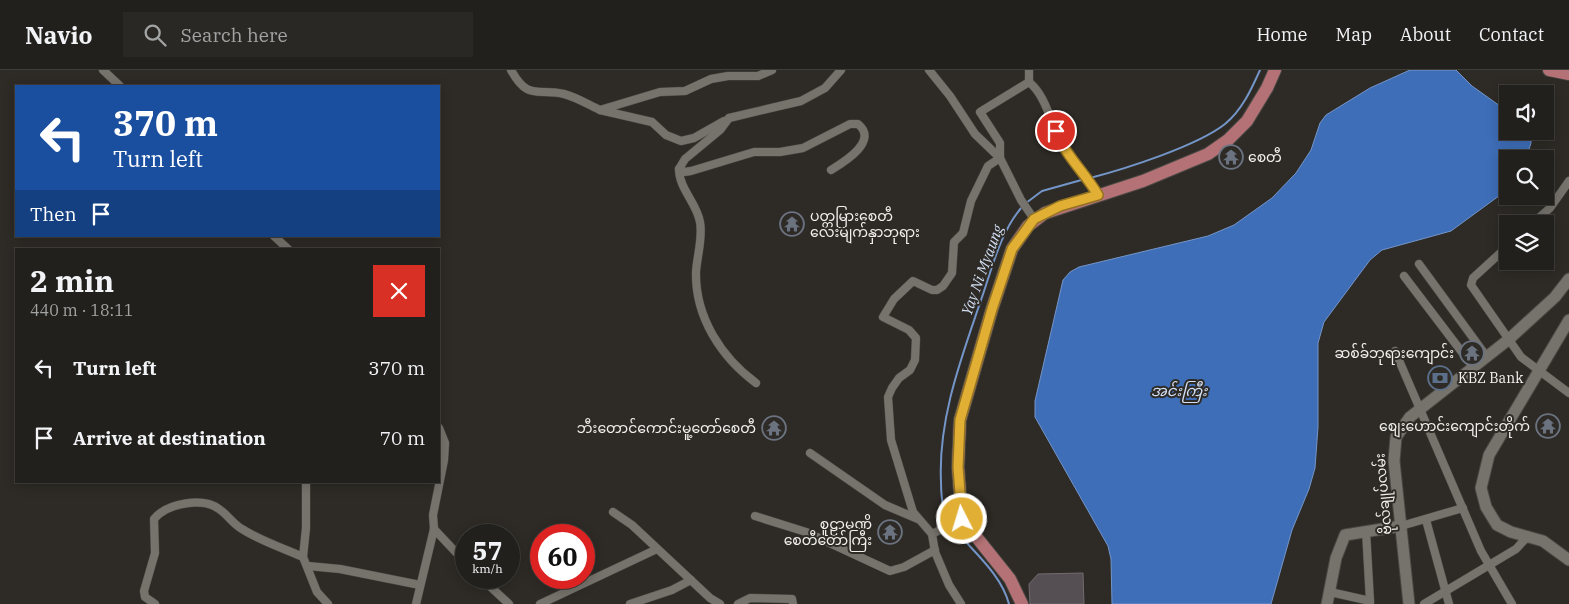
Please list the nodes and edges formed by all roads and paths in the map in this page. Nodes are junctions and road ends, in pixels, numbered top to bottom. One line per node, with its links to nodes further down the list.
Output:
1 (103, 70): 11 (street)
2 (511, 70): 12 (street)
3 (770, 70): 12 (street)
4 (842, 70): 13 (street)
5 (929, 70): 14 (street)
6 (1029, 70): 10 (street)
7 (1275, 70): 18 (main road)
8 (1549, 70): 9 (main road)
9 (1569, 74)
10 (1029, 82): 14 (street); 18 (street)
11 (119, 85)
12 (600, 110): 13 (street)
13 (730, 118): 15 (street)
14 (1000, 158): 20 (street); 44 (street)
15 (679, 169): 16 (street); 33 (street)
16 (831, 170)
17 (1569, 181): 19 (street)
18 (1098, 195): 20 (main road)
19 (1542, 215)
20 (1034, 219): 46 (main road)
21 (275, 237): 22 (street)
22 (287, 248)
23 (1499, 255): 28 (street)
24 (1419, 264): 30 (street)
25 (1404, 276): 31 (street)
26 (1569, 279): 28 (street, ဗိုလ်‌ချုပ်‌လမ်း)
27 (1569, 320): 32 (street)
28 (1508, 340): 30 (street, ဗိုလ်‌ချုပ်‌လမ်း); 32 (street)
29 (1396, 351): 35 (street)
30 (1488, 356): 31 (street, ဗိုလ်‌ချုပ်‌လမ်း)
31 (1474, 368): 35 (street, ဗိုလ်‌ချုပ်‌လမ်း)
32 (1540, 372): 34 (street); 51 (street)
33 (756, 383)
34 (1569, 393)
35 (1419, 408): 41 (street); 47 (street, ဗိုလ်‌ချုပ်‌လမ်း)
36 (440, 430): 38 (street)
37 (810, 453): 44 (street)
38 (440, 473)
39 (306, 483): 55 (street)
40 (438, 483): 48 (street)
41 (1463, 508): 45 (street); 58 (street)
42 (613, 512): 52 (street)
43 (755, 516): 53 (street)
44 (918, 519): 50 (street)
45 (1426, 520): 47 (street); 63 (street)
46 (958, 522): 50 (street); 75 (main road)
47 (1401, 526): 49 (street); 77 (street, ဗိုလ်‌ချုပ်‌လမ်း)
48 (434, 530): 54 (street); 60 (street)
49 (1366, 531): 62 (street); 64 (street)
50 (932, 534): 53 (street)
51 (1528, 536): 56 (street); 58 (street)
52 (657, 549): 59 (street); 69 (street)
53 (935, 550): 74 (street)
54 (455, 552)
55 (303, 557): 57 (street); 65 (street)
56 (1569, 560)
57 (308, 566): 60 (street); 66 (street)
58 (1490, 566): 63 (street); 80 (street)
59 (691, 580): 70 (street); 71 (street)
60 (420, 585): 67 (street)
61 (493, 589): 68 (street)
62 (1330, 592): 64 (street); 76 (street)
63 (1445, 593): 78 (street); 79 (street)
64 (1370, 603)
65 (155, 604)
66 (328, 604)
67 (416, 604)
68 (509, 604)
69 (540, 604)
70 (630, 604)
71 (720, 604)
72 (738, 604): 73 (street)
73 (792, 604)
74 (961, 604)
75 (1022, 604)
76 (1327, 604)
77 (1409, 604)
78 (1424, 604)
79 (1449, 604)
80 (1512, 604)

